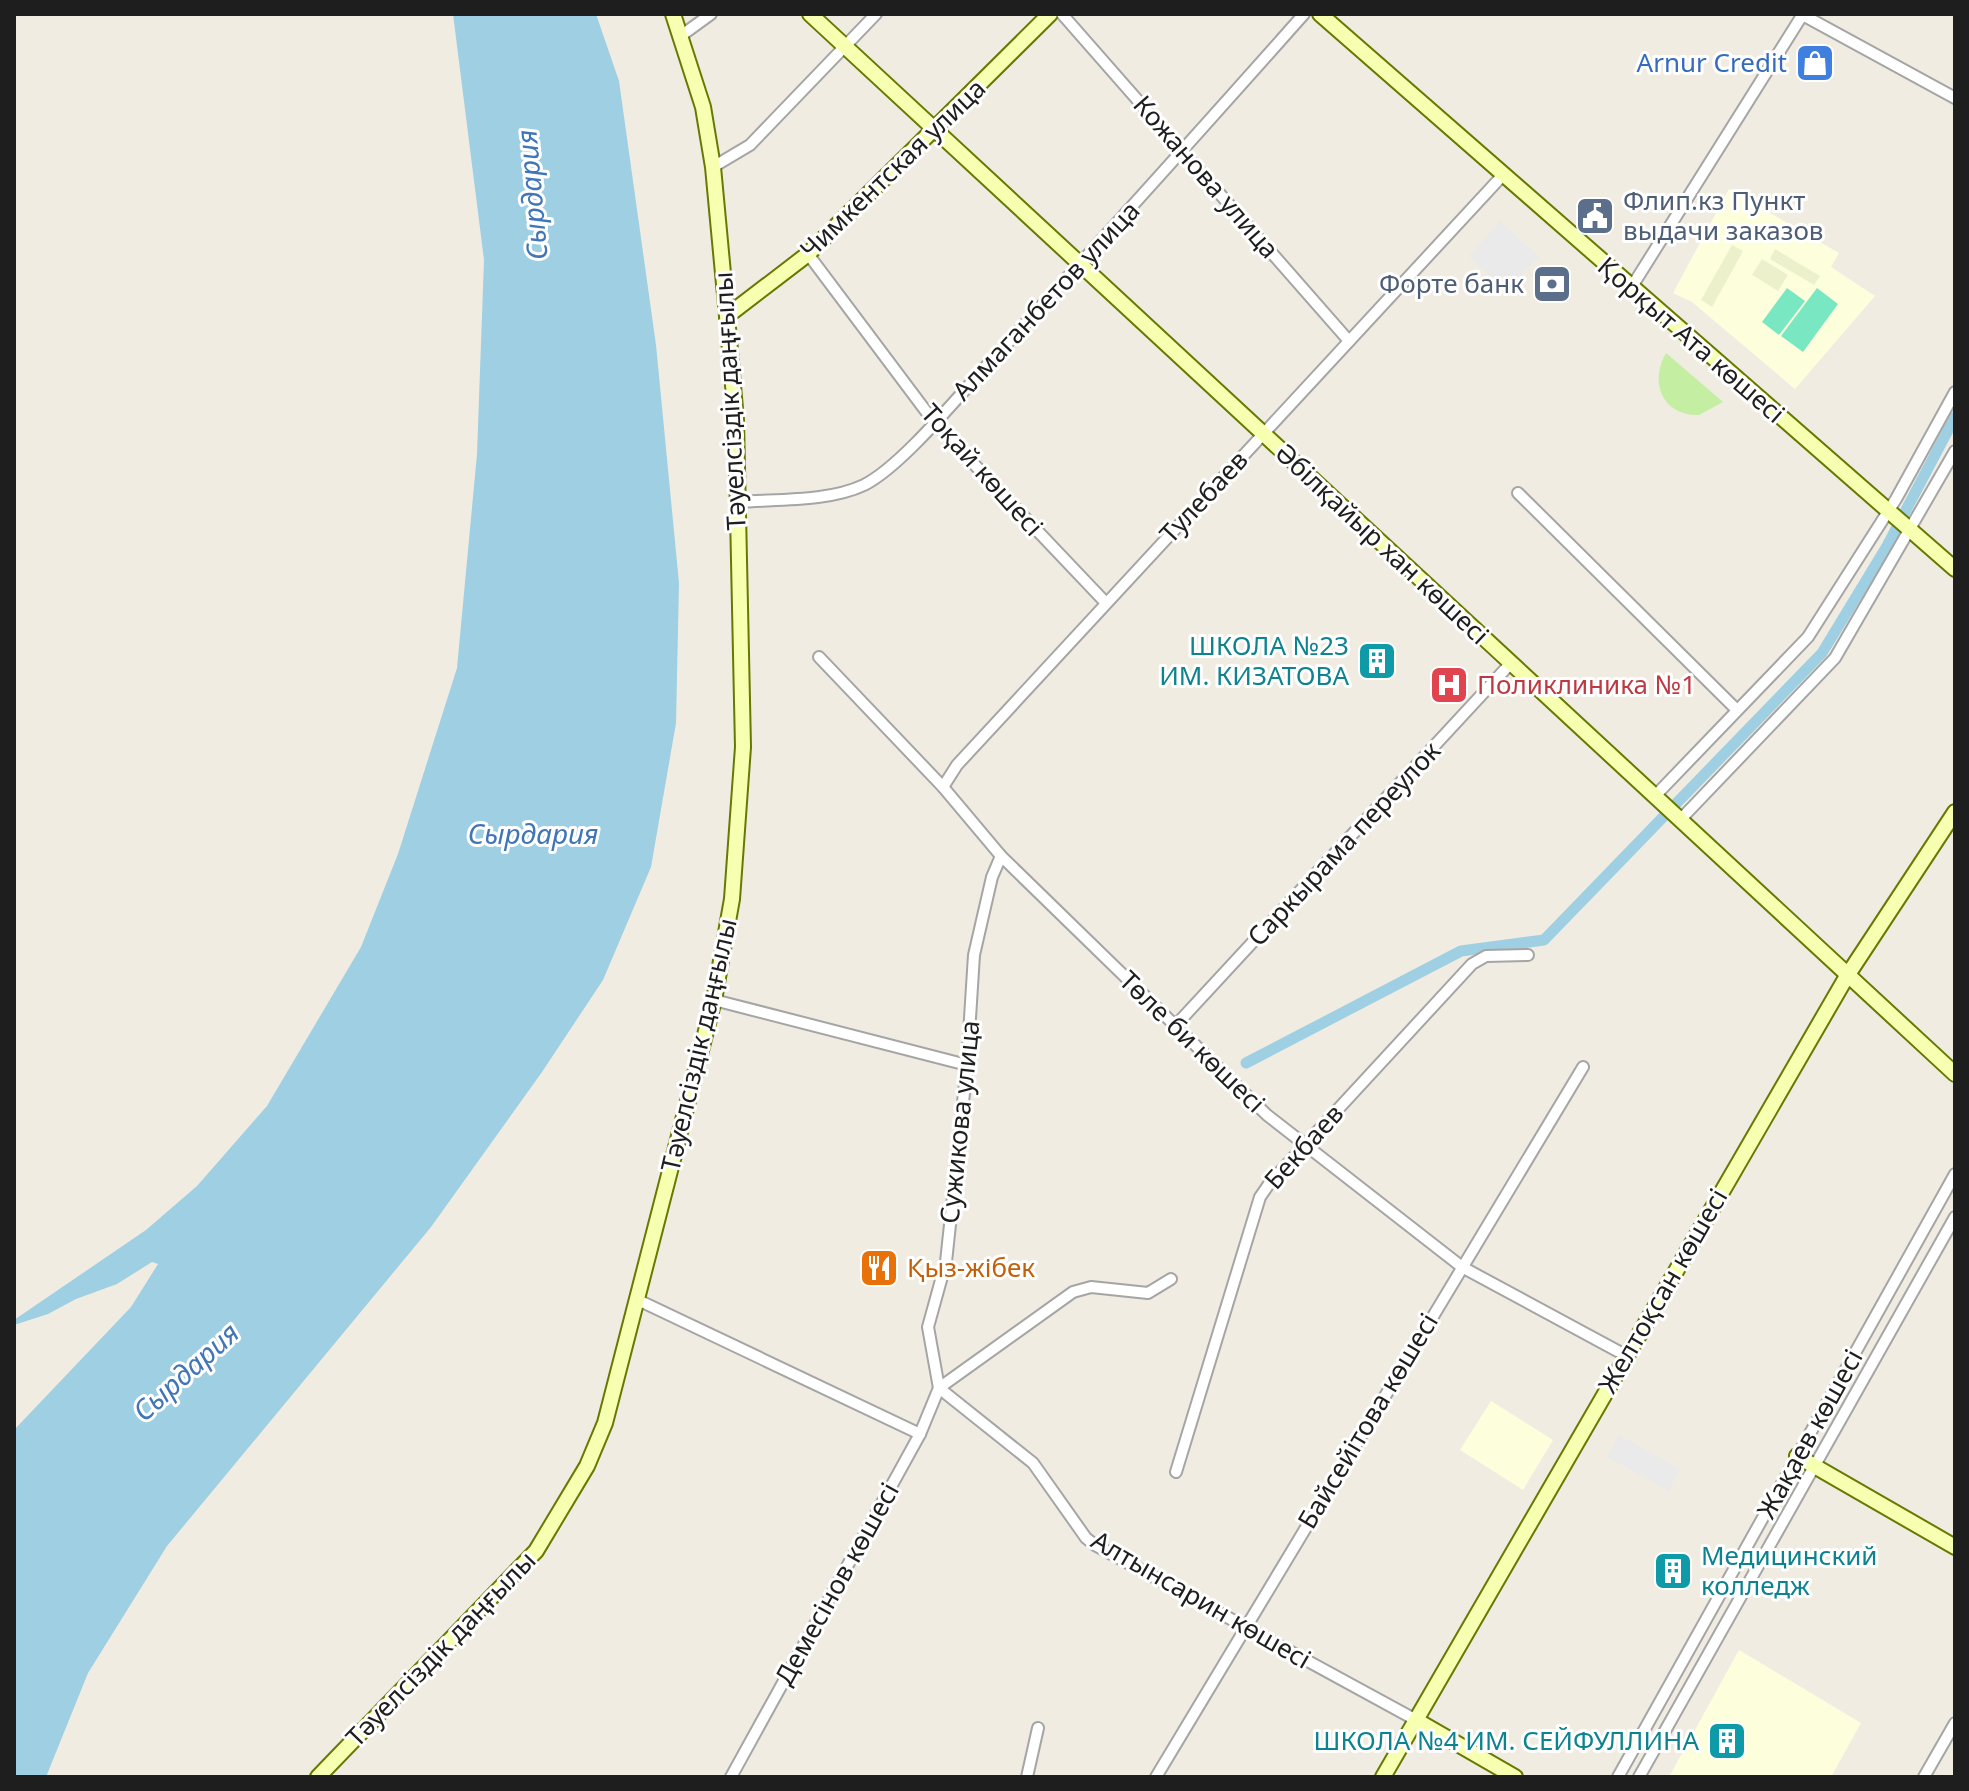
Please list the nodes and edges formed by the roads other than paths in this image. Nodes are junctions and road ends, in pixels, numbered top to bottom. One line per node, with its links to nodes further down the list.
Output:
1 (673, 14): 10 (street, Тәуелсіздік даңғылы)
2 (711, 14): 10 (street)
3 (810, 14): 11 (street, Әбілқайыр хан көшесі)
4 (876, 14): 11 (street)
5 (1050, 14): 13 (street, Чимкентская улица)
6 (1062, 14): 14 (street, Кожанова улица)
7 (1304, 14): 14 (street, Алмаганбетов улица)
8 (1320, 14): 16 (street, Қорқыт Ата көшесі)
9 (1802, 14): 12 (street); 19 (street)
10 (682, 35): 15 (street, Тәуелсіздік даңғылы)
11 (843, 45): 13 (street, Әбілқайыр хан көшесі); 15 (street)
12 (1955, 98)
13 (936, 130): 17 (street, Чимкентская улица); 18 (street, Әбілқайыр хан көшесі)
14 (1184, 150): 18 (street, Алмаганбетов улица); 21 (street, Кожанова улица)
15 (713, 167): 20 (street, Тәуелсіздік даңғылы)
16 (1502, 176): 19 (street, Қорқыт Ата көшесі); 21 (street, Тулебаев)
17 (808, 254): 20 (street, Чимкентская улица); 23 (street, Тоқай көшесі)
18 (1080, 264): 23 (street, Алмаганбетов улица); 24 (street, Әбілқайыр хан көшесі)
19 (1631, 288): 28 (street, Қорқыт Ата көшесі)
20 (727, 316): 27 (street, Тәуелсіздік даңғылы)
21 (1349, 341): 24 (street, Тулебаев)
22 (1955, 392): 28 (street)
23 (934, 422): 27 (street, Алмаганбетов улица); 31 (street, Тоқай көшесі)
24 (1263, 434): 31 (street, Тулебаев); 33 (street, Әбілқайыр хан көшесі)
25 (1955, 451): 29 (street)
26 (1518, 493): 34 (street)
27 (738, 502): 42 (street, Тәуелсіздік даңғылы)
28 (1888, 511): 29 (street, Қорқыт Ата көшесі); 34 (street)
29 (1911, 532): 30 (street, Қорқыт Ата көшесі); 38 (street)
30 (1955, 569)
31 (1106, 603): 35 (street, Тулебаев)
32 (819, 657): 35 (street, Төле би көшесі)
33 (1511, 663): 36 (street, Әбілқайыр хан көшесі); 43 (street, Саркырама переулок)
34 (1737, 710): 36 (street)
35 (943, 787): 39 (street, Төле би көшесі)
36 (1655, 796): 38 (street, Әбілқайыр хан көшесі)
37 (1955, 812): 41 (street, Желтоқсан көшесі)
38 (1680, 820): 41 (street, Әбілқайыр хан көшесі)
39 (1001, 856): 43 (street, Төле би көшесі); 44 (street, Сужикова улица)
40 (1528, 955): 47 (street, Бекбаев)
41 (1847, 976): 46 (street, Әбілқайыр хан көшесі); 53 (street, Желтоқсан көшесі)
42 (714, 1000): 44 (street); 52 (street, Тәуелсіздік даңғылы)
43 (1176, 1025): 47 (street, Төле би көшесі)
44 (967, 1065): 54 (street, Сужикова улица)
45 (1583, 1067): 50 (street, Байсейітова көшесі)
46 (1955, 1074)
47 (1306, 1144): 50 (street, Төле би көшесі); 58 (street, Бекбаев)
48 (1955, 1174): 56 (street, Жақаев көшесі)
49 (1955, 1217): 57 (street, Жақаев көшесі)
50 (1462, 1267): 53 (street, Төле би көшесі); 60 (street, Байсейітова көшесі)
51 (1171, 1279): 54 (street)
52 (638, 1300): 55 (street); 64 (street, Тәуелсіздік даңғылы)
53 (1625, 1355): 61 (street, Желтоқсан көшесі)
54 (939, 1388): 55 (street, Демесінов көшесі); 60 (street, Алтынсарин көшесі)
55 (920, 1434): 65 (street, Демесінов көшесі)
56 (1797, 1456): 57 (street); 70 (street, Жақаев көшесі)
57 (1814, 1466): 59 (street); 71 (street, Жақаев көшесі)
58 (1176, 1472)
59 (1955, 1547)
60 (1245, 1627): 61 (street, Алтынсарин көшесі); 67 (street, Байсейітова көшесі)
61 (1416, 1720): 68 (street, Желтоқсан көшесі); 69 (street)
62 (1955, 1723): 72 (street)
63 (1038, 1728): 66 (street)
64 (318, 1777)
65 (731, 1777)
66 (1027, 1777)
67 (1156, 1777)
68 (1383, 1777)
69 (1515, 1777)
70 (1618, 1777)
71 (1639, 1777)
72 (1924, 1777)

